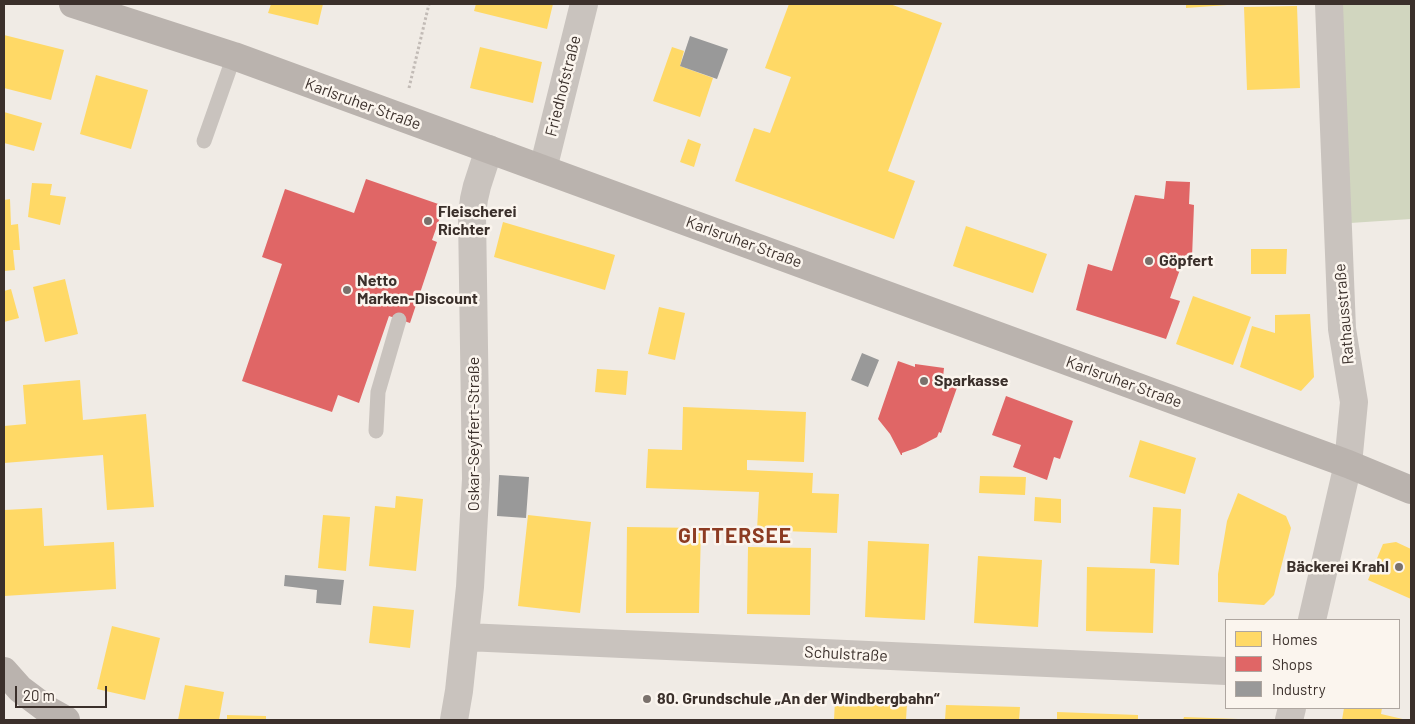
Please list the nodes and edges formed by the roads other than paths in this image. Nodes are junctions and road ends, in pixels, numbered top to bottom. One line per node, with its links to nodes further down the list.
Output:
1 (73, 4): 4 (street, Karlsruher Straße)
2 (584, 4): 7 (street, Friedhofstraße)
3 (1328, 4): 10 (street, Rathausstraße)
4 (234, 56): 5 (lane); 6 (street, Karlsruher Straße)
5 (204, 141)
6 (489, 150): 7 (street, Karlsruher Straße); 13 (street, Oskar-Seyffert-Straße)
7 (542, 169): 10 (street, Karlsruher Straße)
8 (399, 320): 9 (lane)
9 (376, 431)
10 (1348, 464): 11 (street, Karlsruher Straße); 12 (street, Rathausstraße)
11 (1411, 490)
12 (1312, 619)
13 (466, 637): 15 (street, Schulstraße); 17 (street, Oskar-Seyffert-Straße)
14 (4, 671): 16 (street)
15 (1225, 671)
16 (66, 720)
17 (454, 720)

